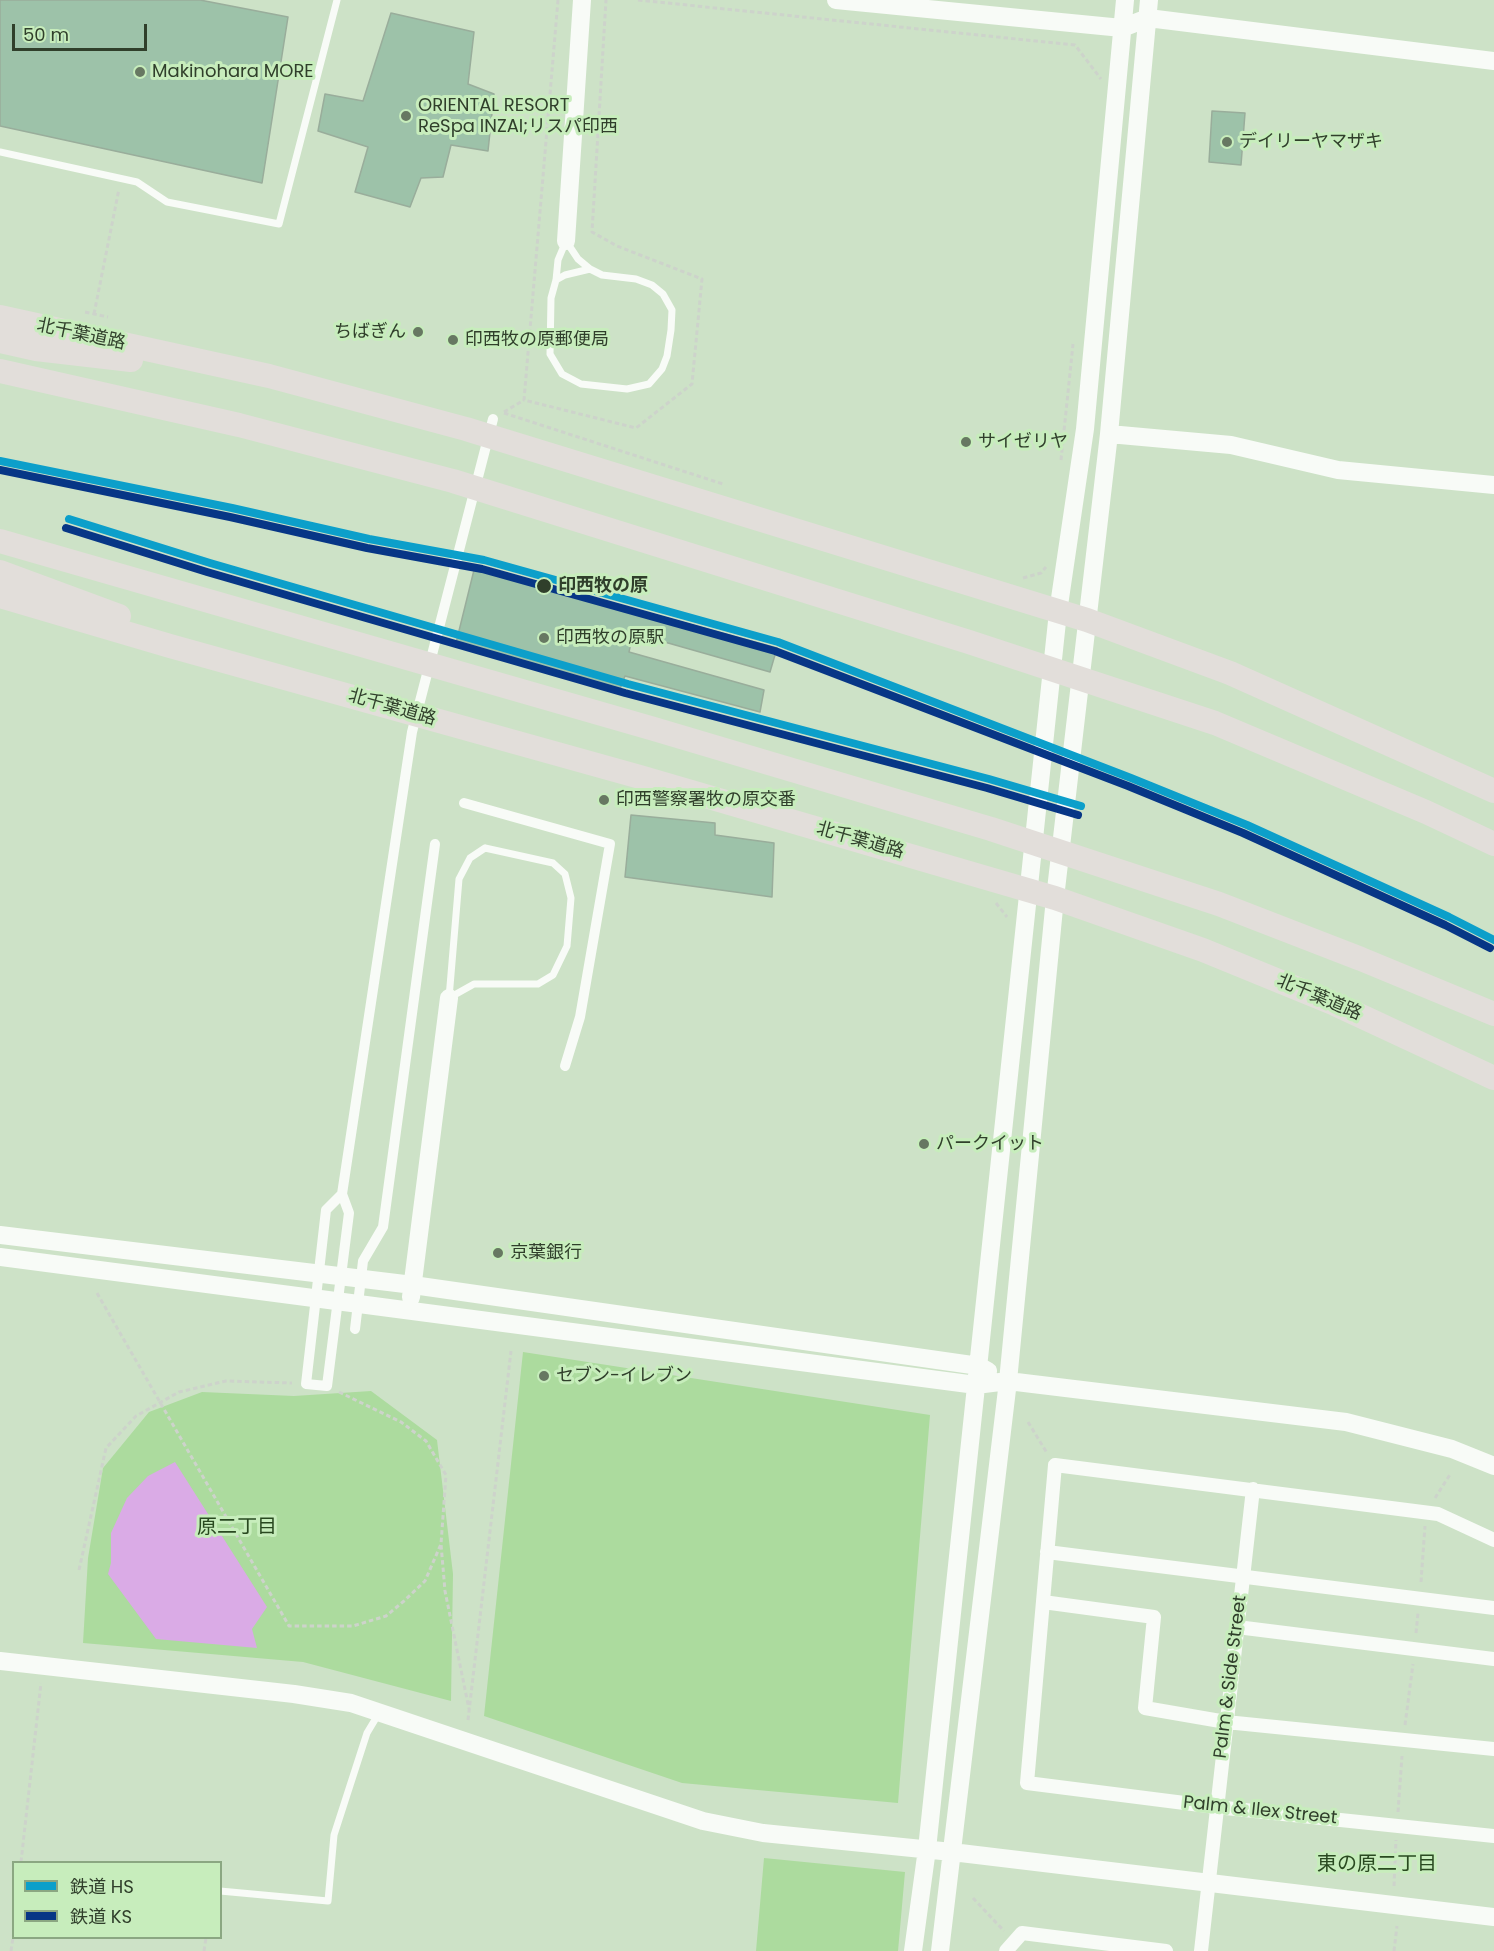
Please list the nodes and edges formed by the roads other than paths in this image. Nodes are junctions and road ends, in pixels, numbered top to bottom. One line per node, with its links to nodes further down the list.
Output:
1 (336, 0): 9 (lane)
2 (582, 0): 10 (street)
3 (836, 0): 7 (street)
4 (1107, 0): 5 (street)
5 (1125, 1): 6 (street); 7 (street)
6 (1148, 9): 7 (street); 8 (street); 18 (street)
7 (1122, 28): 23 (street)
8 (1494, 62)
9 (0, 152)
10 (566, 241): 11 (lane); 12 (lane)
11 (590, 269): 12 (lane); 12 (lane)
12 (556, 280)
13 (0, 317): 16 (highway, 北千葉道路)
14 (0, 341): 16 (highway)
15 (0, 371): 29 (highway)
16 (269, 376): 23 (highway, 北千葉道路)
17 (493, 419): 36 (street)
18 (1109, 434): 19 (street); 24 (street)
19 (1494, 485)
20 (0, 541): 33 (highway)
21 (0, 572): 25 (highway)
22 (0, 596): 25 (highway, 北千葉道路)
23 (1058, 618): 24 (highway, 北千葉道路); 30 (street)
24 (1086, 626): 26 (highway, 北千葉道路); 31 (street)
25 (170, 646): 30 (highway, 北千葉道路)
26 (1494, 791)
27 (464, 804): 34 (street)
28 (435, 843): 39 (street)
29 (1494, 844)
30 (1030, 886): 31 (highway, 北千葉道路); 44 (street)
31 (1056, 894): 35 (highway, 北千葉道路); 45 (street)
32 (449, 998): 32 (lane); 40 (street)
33 (1494, 1014)
34 (565, 1066)
35 (1494, 1078)
36 (342, 1194): 36 (street)
37 (0, 1234): 39 (street)
38 (0, 1257): 41 (street)
39 (361, 1279): 40 (street); 41 (street)
40 (413, 1285): 42 (street); 44 (street)
41 (359, 1304): 42 (street); 43 (street)
42 (409, 1311): 46 (street)
43 (355, 1329)
44 (979, 1366): 45 (street); 46 (street)
45 (1008, 1381): 46 (street); 47 (street); 63 (street)
46 (976, 1385): 62 (street)
47 (1494, 1466)
48 (1253, 1489): 49 (street); 50 (street); 51 (street, Palm & Side Street)
49 (1494, 1540)
50 (1047, 1552): 51 (street); 52 (street)
51 (1243, 1577): 53 (street); 54 (street, Palm & Side Street)
52 (1043, 1602): 58 (street); 60 (street, Palm & Ilex Street)
53 (1494, 1608)
54 (1237, 1627): 55 (street); 58 (street, Palm & Side Street)
55 (1494, 1659)
56 (0, 1660): 57 (street)
57 (379, 1713): 62 (street); 65 (lane)
58 (1226, 1722): 59 (street); 60 (street, Palm & Side Street)
59 (1494, 1749)
60 (1216, 1807): 61 (street, Palm & Ilex Street); 64 (street, Palm & Side Street)
61 (1494, 1836)
62 (927, 1849): 63 (street); 68 (street)
63 (952, 1852): 64 (street); 69 (street)
64 (1208, 1883): 66 (street); 71 (street, Palm & Side Street)
65 (222, 1891)
66 (1494, 1917)
67 (1010, 1946): 70 (street)
68 (913, 1951)
69 (940, 1951)
70 (1166, 1951)
71 (1201, 1951)

